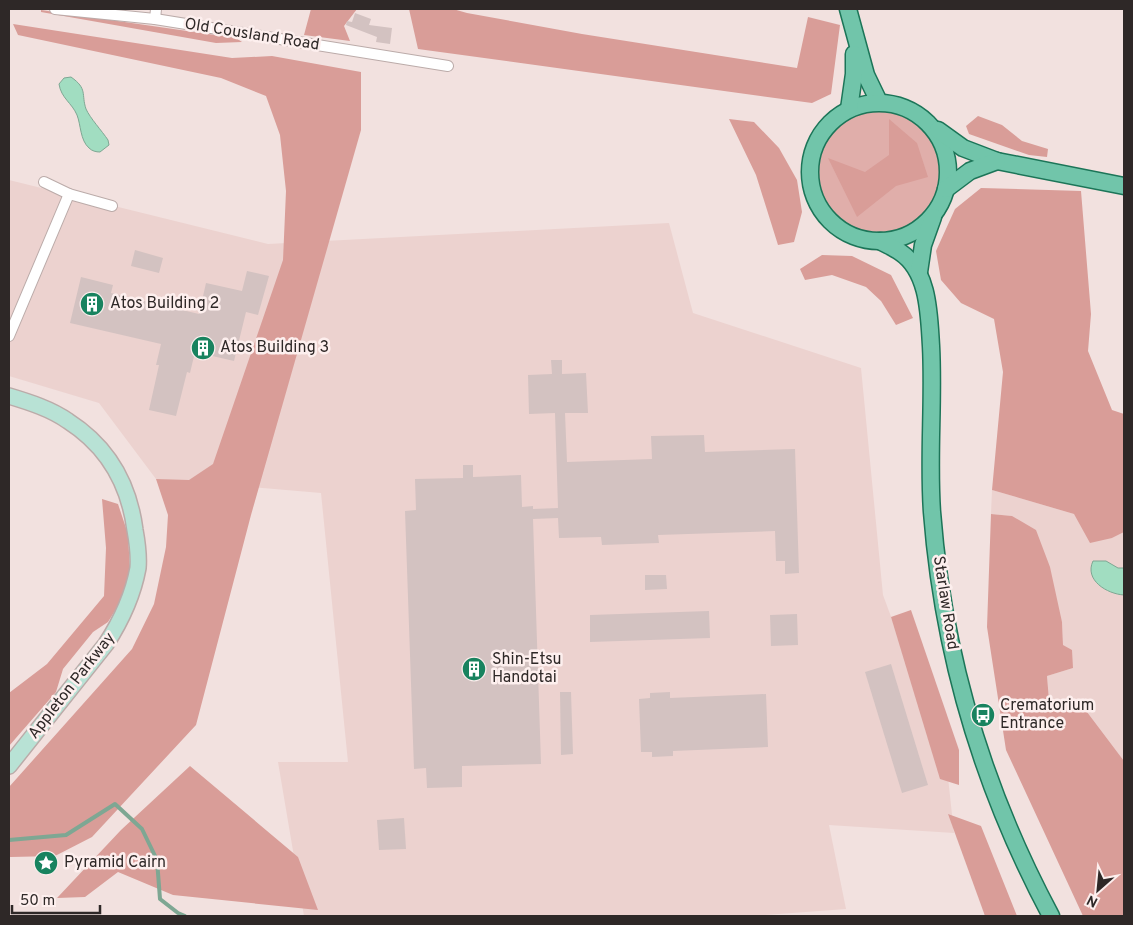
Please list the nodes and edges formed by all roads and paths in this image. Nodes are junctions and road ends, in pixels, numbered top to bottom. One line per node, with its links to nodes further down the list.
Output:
1 (56, 9): 3 (street, Old Cousland Road)
2 (848, 9): 4 (main road)
3 (156, 14): 5 (street, Old Cousland Road)
4 (854, 36): 6 (main road); 7 (main road)
5 (448, 66)
6 (879, 102): 7 (main road); 8 (main road)
7 (849, 109): 16 (main road)
8 (936, 129): 9 (main road); 12 (main road)
9 (998, 161): 11 (main road); 12 (main road)
10 (44, 182): 13 (street)
11 (1124, 186)
12 (946, 188): 15 (main road)
13 (69, 194): 14 (street); 18 (street)
14 (112, 206)
15 (934, 214): 16 (main road); 17 (main road)
16 (880, 242): 17 (main road)
17 (918, 272): 21 (main road, Starlaw Road)
18 (9, 336)
19 (9, 396): 20 (street, Appleton Parkway)
20 (9, 766)
21 (1051, 916)

